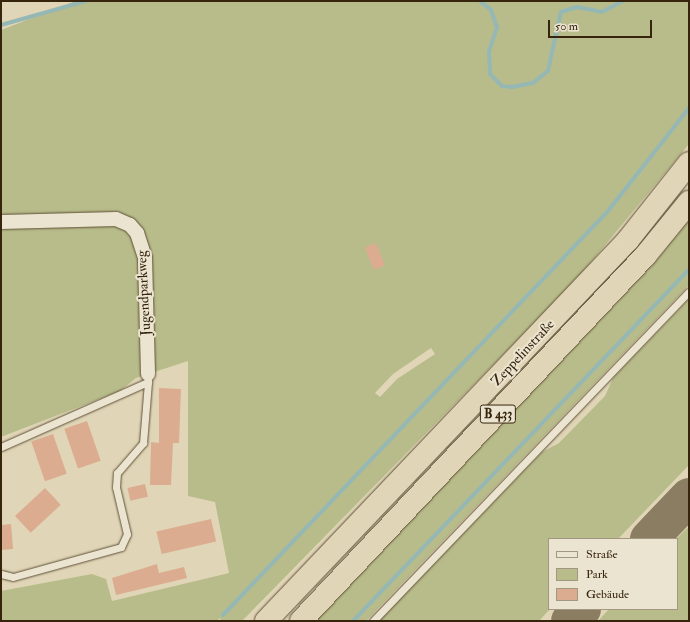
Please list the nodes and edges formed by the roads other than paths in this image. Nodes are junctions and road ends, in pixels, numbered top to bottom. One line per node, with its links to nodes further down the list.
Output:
1 (689, 163): 8 (highway, Zeppelinstraße / B 433)
2 (689, 202): 9 (highway, Zeppelinstraße / B 433)
3 (1, 222): 5 (street, Jugendparkweg)
4 (689, 292): 10 (lane)
5 (148, 378): 6 (lane); 7 (lane)
6 (1, 446)
7 (1, 574)
8 (266, 621)
9 (301, 621)
10 (373, 621)

